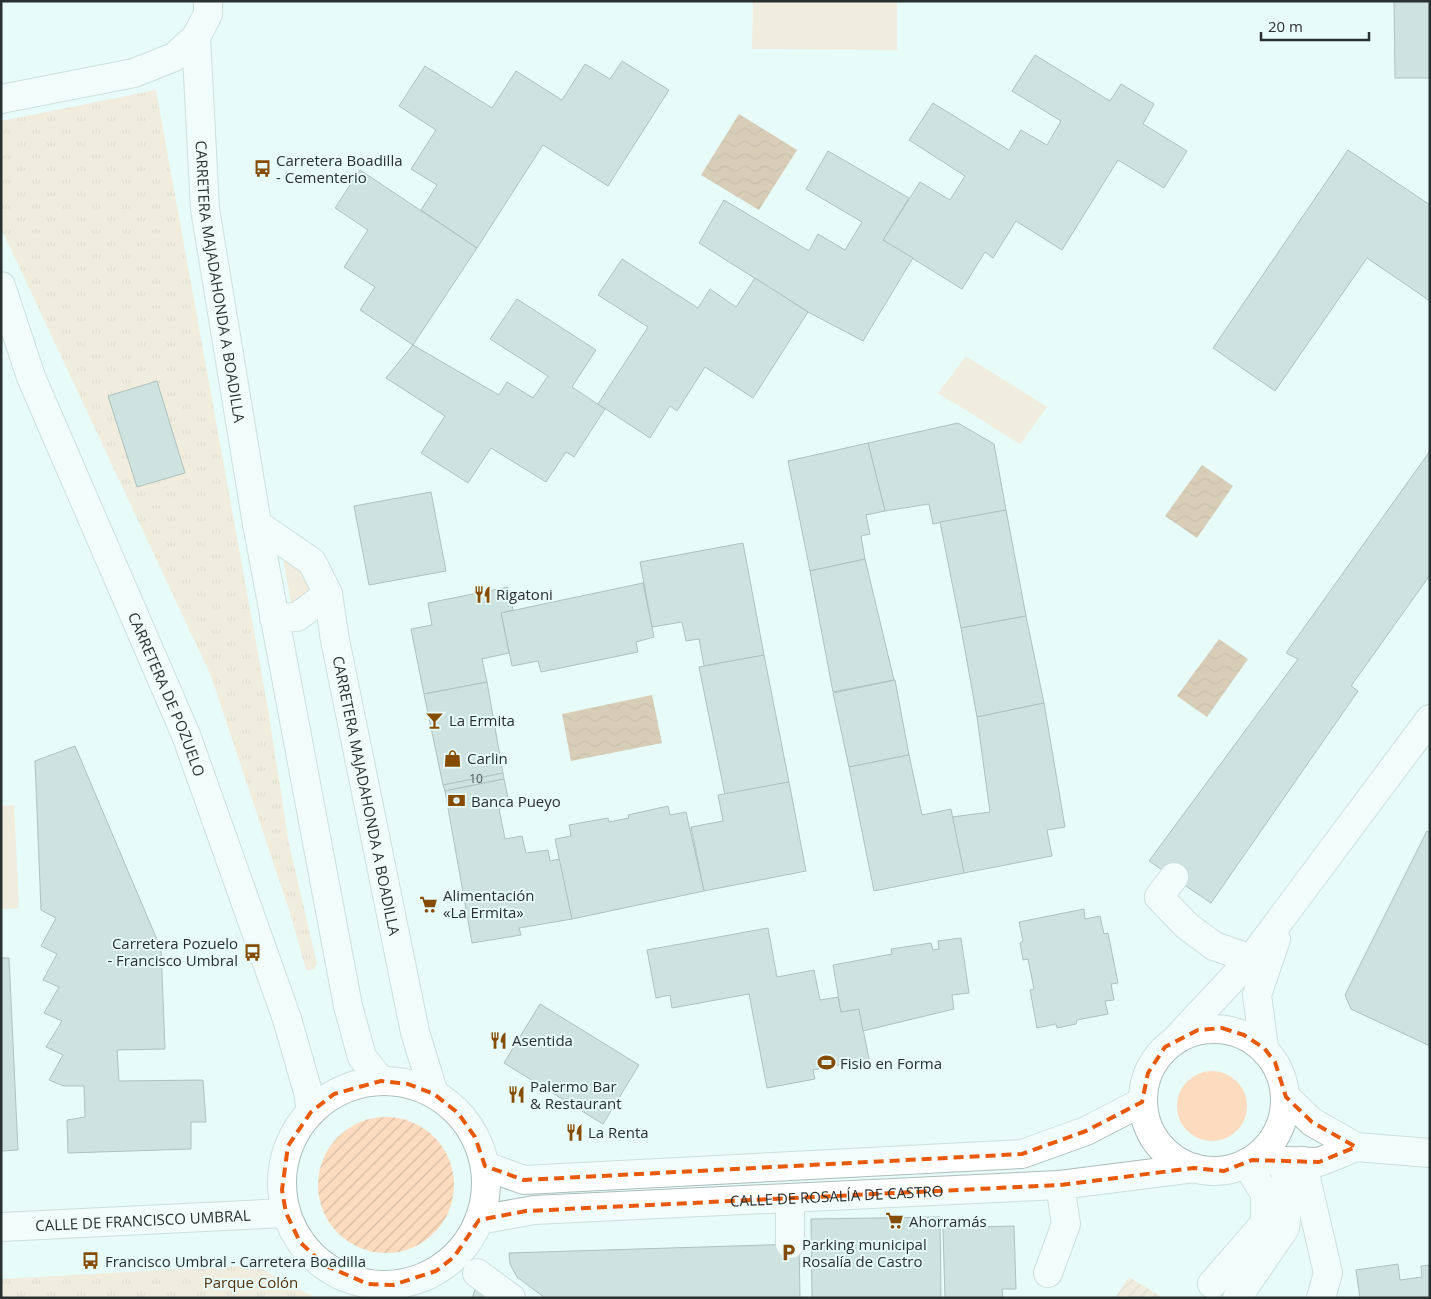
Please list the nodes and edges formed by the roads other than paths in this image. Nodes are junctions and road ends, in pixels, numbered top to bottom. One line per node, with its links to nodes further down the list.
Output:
1 (210, 13): 2 (street); 4 (street, CARRETERA MAJADAHONDA A BOADILLA)
2 (1, 99)
3 (1, 286): 17 (street, CARRETERA DE POZUELO)
4 (257, 524): 5 (street, CARRETERA MAJADAHONDA A BOADILLA); 6 (street, CARRETERA MAJADAHONDA A BOADILLA)
5 (328, 594): 6 (street); 14 (street, CARRETERA MAJADAHONDA A BOADILLA)
6 (274, 618): 13 (street, CARRETERA MAJADAHONDA A BOADILLA)
7 (1430, 719): 9 (street)
8 (1174, 877): 10 (street)
9 (1282, 919): 10 (street); 12 (street)
10 (1251, 960): 11 (street)
11 (1176, 1038): 12 (street); 16 (street)
12 (1264, 1048): 15 (street)
13 (381, 1081): 14 (street); 17 (street)
14 (434, 1094): 22 (street)
15 (1286, 1097): 18 (street); 21 (street)
16 (1142, 1102): 22 (street); 23 (street)
17 (311, 1112): 26 (street)
18 (1356, 1147): 19 (street); 20 (street)
19 (1430, 1153)
20 (1293, 1161): 21 (street); 35 (street); 36 (street)
21 (1249, 1162): 23 (street); 32 (street)
22 (484, 1166): 27 (street)
23 (1194, 1168): 24 (street, CALLE DE ROSALÍA DE CASTRO)
24 (1060, 1185): 25 (street, CALLE DE ROSALÍA DE CASTRO); 31 (street)
25 (790, 1198): 27 (street, CALLE DE ROSALÍA DE CASTRO); 29 (street)
26 (286, 1213): 28 (street, CALLE DE FRANCISCO UMBRAL); 33 (street)
27 (479, 1220): 33 (street)
28 (3, 1223)
29 (790, 1244)
30 (477, 1273): 34 (street)
31 (1048, 1273)
32 (1212, 1284)
33 (395, 1291)
34 (511, 1298)
35 (1237, 1298)
36 (1321, 1298)

